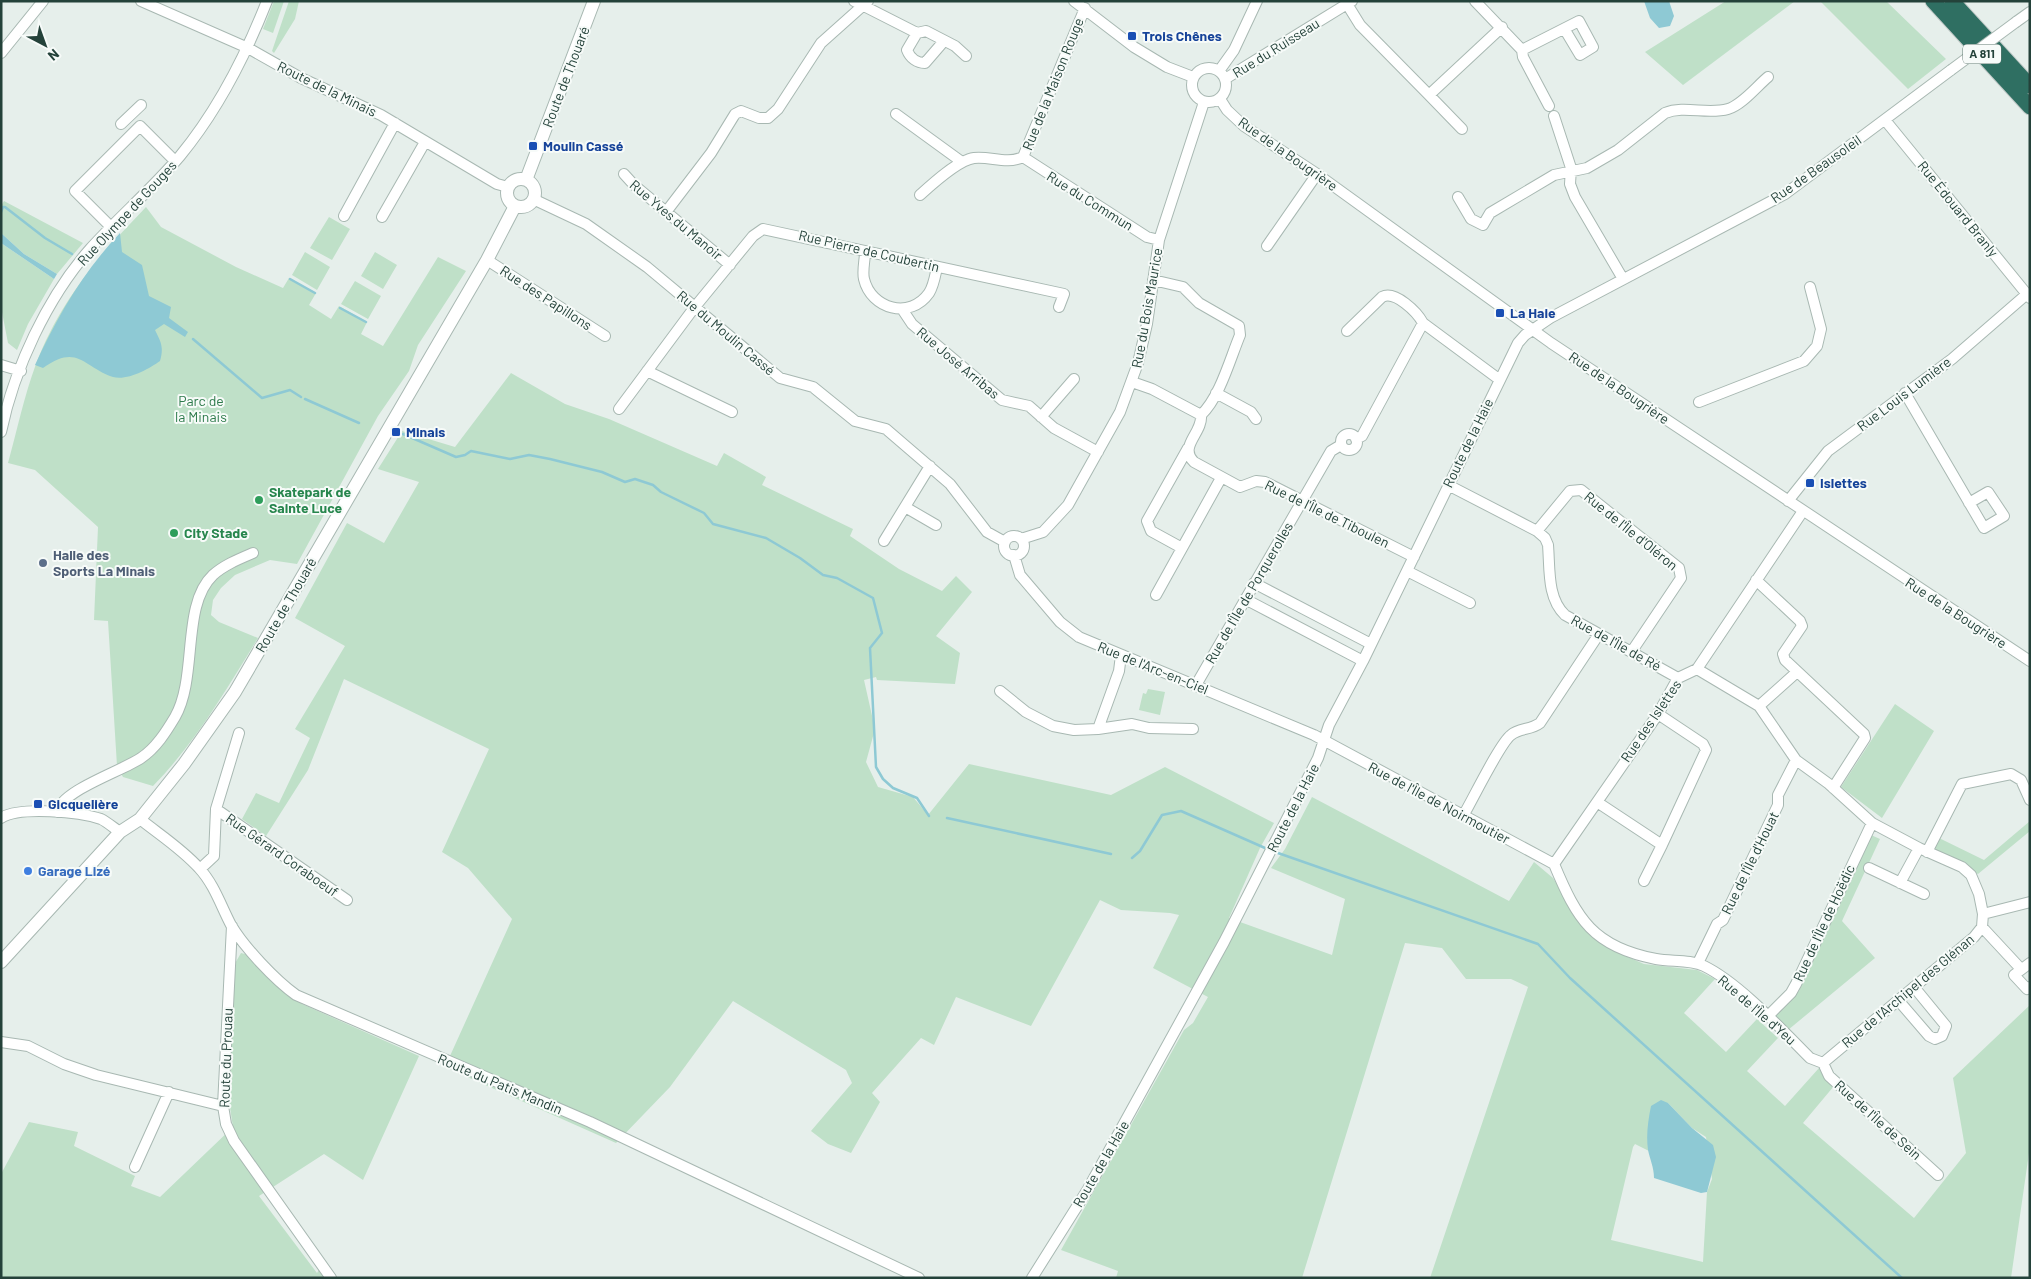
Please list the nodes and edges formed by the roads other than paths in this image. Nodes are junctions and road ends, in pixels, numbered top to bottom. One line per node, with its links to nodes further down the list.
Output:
1 (43, 1): 20 (street)
2 (141, 1): 18 (street, Route de la Minais)
3 (267, 1): 18 (street, Rue Olympe de Gouges)
4 (594, 1): 45 (street, Route de Thouaré)
5 (1074, 1): 12 (street)
6 (1257, 1): 22 (street)
7 (1475, 1): 14 (street)
8 (1933, 1): 30 (highway, A 811)
9 (1952, 1): 25 (highway, A 811)
10 (861, 3): 16 (street); 51 (street)
11 (1350, 3): 22 (street, Rue du Ruisseau); 26 (street)
12 (1085, 8): 23 (street); 39 (street, Rue de la Maison Rouge)
13 (2030, 12): 33 (street, Rue de Beausoleil, bridge)
14 (1502, 27): 19 (street); 26 (street)
15 (1564, 30): 19 (street)
16 (917, 33): 17 (street); 17 (street)
17 (944, 41): 21 (street)
18 (248, 48): 34 (street, Route de la Minais); 40 (street, Rue Olympe de Gouges)
19 (1522, 50): 42 (street)
20 (1, 53)
21 (966, 56)
22 (1222, 75): 23 (street); 27 (street)
23 (1194, 76): 28 (street)
24 (1768, 77): 42 (street)
25 (2030, 86)
26 (1429, 95): 37 (street)
27 (1220, 99): 28 (street); 44 (street, Rue de la Bougrière)
28 (1204, 102): 55 (street, Rue du Bois Maurice)
29 (141, 105): 32 (street)
30 (2030, 107)
31 (896, 114): 41 (street)
32 (130, 115): 35 (street); 36 (street)
33 (1885, 120): 61 (street, Rue de Beausoleil); 64 (street, Rue Édouard Branly)
34 (395, 123): 38 (street, Route de la Minais); 52 (street)
35 (121, 124)
36 (140, 126): 40 (street); 54 (street)
37 (1462, 129)
38 (426, 142): 46 (street, Route de la Minais); 53 (street)
39 (1023, 157): 41 (street, Rue de la Maison Rouge); 55 (street, Rue du Commun)
40 (175, 161): 54 (street, Rue Olympe de Gouges)
41 (962, 162): 47 (street)
42 (1570, 173): 48 (street); 61 (street)
43 (624, 174): 51 (street, Rue Yves du Manoir)
44 (1317, 174): 56 (street); 69 (street, Rue de la Bougrière)
45 (526, 180): 46 (street); 49 (street)
46 (508, 187): 50 (street)
47 (920, 196)
48 (1458, 197)
49 (533, 199): 50 (street); 66 (street, Rue du Moulin Cassé)
50 (515, 206): 58 (street, Route de Thouaré)
51 (666, 212): 59 (street, Rue Yves du Manoir)
52 (344, 216)
53 (382, 217)
54 (111, 227): 73 (street, Rue Olympe de Gouges)
55 (1159, 240): 62 (street, Rue du Bois Maurice)
56 (1267, 246)
57 (866, 252): 59 (street, Rue Pierre de Coubertin); 60 (street, Rue Pierre de Coubertin); 67 (street)
58 (487, 260): 71 (street, Rue des Papillons); 137 (street, Route de Thouaré)
59 (730, 264): 66 (street, Rue Pierre de Coubertin)
60 (937, 267): 65 (street, Rue Pierre de Coubertin); 67 (street)
61 (1623, 279): 69 (street, Rue de Beausoleil)
62 (1153, 280): 77 (street, Rue du Bois Maurice); 78 (street)
63 (1810, 288): 80 (street)
64 (2028, 296): 79 (street, Rue Louis Lumière)
65 (1059, 307)
66 (694, 308): 74 (street, Rue Pierre de Coubertin); 89 (street, Rue du Moulin Cassé)
67 (902, 309): 84 (street, Rue José Arribas)
68 (1423, 323): 70 (street); 76 (street); 92 (street, Rue de l'Île de Porquerolles)
69 (1534, 329): 76 (street, Route de la Haie); 93 (street, Rue de la Bougrière)
70 (1347, 332)
71 (605, 336)
72 (1, 365): 73 (street)
73 (21, 371): 86 (street, Rue Olympe de Gouges)
74 (647, 371): 81 (street, Rue Pierre de Coubertin); 82 (street)
75 (1074, 379): 84 (street)
76 (1500, 380): 91 (street, Route de la Haie)
77 (1132, 382): 83 (street); 88 (street, Rue du Bois Maurice)
78 (1216, 393): 83 (street); 85 (street)
79 (1905, 394): 93 (street, Rue Louis Lumière); 94 (street)
80 (1699, 402)
81 (619, 409)
82 (732, 412)
83 (1201, 415): 87 (street)
84 (1040, 417): 88 (street, Rue José Arribas)
85 (1256, 419)
86 (1, 432)
87 (1188, 448): 90 (street, Rue de l'Île de Tiboulen); 102 (street)
88 (1098, 452): 99 (street, Rue du Bois Maurice)
89 (930, 466): 95 (street); 101 (street, Rue du Moulin Cassé)
90 (1221, 478): 92 (street, Rue de l'Île de Tiboulen); 102 (street)
91 (1448, 485): 98 (street); 105 (street, Route de la Haie)
92 (1301, 501): 105 (street, Rue de l'Île de Tiboulen); 108 (street, Rue de l'Île de Porquerolles)
93 (1788, 502): 96 (street, Rue de la Bougrière)
94 (1969, 502)
95 (905, 507): 97 (street); 100 (street)
96 (1803, 511): 107 (street); 117 (street, Rue de la Bougrière)
97 (936, 525)
98 (1537, 532): 112 (street, Rue de l'Île de Ré); 114 (street, Rue de l'Île d'Oléron)
99 (1021, 539): 101 (street); 104 (street)
100 (884, 541)
101 (1005, 542): 104 (street)
102 (1182, 548): 109 (street)
103 (253, 553): 134 (street)
104 (1014, 556): 115 (street, Rue de l'Arc-en-Ciel)
105 (1414, 557): 106 (street, Route de la Haie)
106 (1407, 571): 111 (street); 113 (street, Route de la Haie)
107 (1756, 580): 118 (street); 119 (street)
108 (1254, 583): 110 (street, Rue de l'Île de Porquerolles); 113 (street)
109 (1156, 595)
110 (1245, 599): 116 (street); 121 (street, Rue de l'Île de Porquerolles)
111 (1470, 603)
112 (1600, 634): 114 (street, Rue de l'Île de Ré); 136 (street)
113 (1371, 644): 116 (street, Route de la Haie)
114 (1632, 651): 120 (street, Rue de l'Île de Ré)
115 (1121, 655): 121 (street, Rue de l'Arc-en-Ciel); 125 (street)
116 (1363, 661): 128 (street, Route de la Haie)
117 (2030, 661)
118 (1697, 669): 120 (street, Rue des Islettes); 123 (street)
119 (1797, 672): 123 (street); 130 (street)
120 (1678, 678): 124 (street, Rue des Islettes)
121 (1196, 685): 128 (street, Rue de l'Arc-en-Ciel)
122 (1000, 691): 125 (street)
123 (1759, 706): 129 (street, Rue de l'Archipel des Glénan)
124 (1658, 714): 132 (street, Rue des Islettes); 140 (street)
125 (1098, 729): 126 (street)
126 (1193, 729)
127 (239, 733): 133 (street, Rue Gérard Coraboeuf)
128 (1325, 741): 136 (street, Rue de l'Île de Noirmoutier); 168 (street, Route de la Haie)
129 (1796, 760): 130 (street, Rue de l'Archipel des Glénan); 154 (street, Rue de l'Île d'Houat)
130 (1833, 788): 138 (street, Rue de l'Archipel des Glénan)
131 (2030, 800): 141 (street)
132 (1596, 802): 140 (street); 142 (street, Rue des Islettes)
133 (216, 809): 144 (street, Rue Gérard Coraboeuf); 148 (street, Rue Gérard Coraboeuf)
134 (57, 812): 135 (street); 139 (street)
135 (2, 816)
136 (1463, 816): 142 (street, Rue de l'Île de Noirmoutier)
137 (140, 819): 139 (street, Route de Thouaré); 144 (street, Route du Patis Mandin)
138 (1872, 823): 141 (street, Rue de l'Archipel des Glénan); 159 (street, Rue de l'Île de Hoëdic)
139 (120, 832): 153 (street, Route de Thouaré)
140 (1662, 845): 145 (street)
141 (1923, 850): 146 (street); 150 (street, Rue de l'Archipel des Glénan)
142 (1554, 864): 154 (street, Rue de l'Île d'Yeu)
143 (1869, 868): 146 (street)
144 (200, 869): 151 (street, Route du Patis Mandin)
145 (1644, 881)
146 (1900, 883): 147 (street)
147 (1924, 894)
148 (347, 900)
149 (2030, 902): 150 (street)
150 (1982, 914): 152 (street, Rue de l'Archipel des Glénan)
151 (232, 926): 163 (street, Route du Prouau); 167 (street, Route du Patis Mandin)
152 (1982, 927): 155 (street); 156 (street, Rue de l'Archipel des Glénan)
153 (1, 962)
154 (1698, 964): 159 (street, Rue de l'Île d'Yeu)
155 (2025, 966): 157 (street)
156 (1914, 986): 158 (street, Rue de l'Archipel des Glénan); 158 (street)
157 (2030, 987)
158 (1898, 1000): 161 (street, Rue de l'Archipel des Glénan)
159 (1767, 1017): 161 (street, Rue de l'Île d'Yeu)
160 (1, 1042): 162 (street)
161 (1823, 1062): 165 (street, Rue de l'Île de Sein)
162 (169, 1092): 163 (street); 164 (street)
163 (223, 1106): 166 (street, Route du Prouau)
164 (134, 1167)
165 (1938, 1175)
166 (331, 1278)
167 (919, 1278)
168 (1032, 1278)

